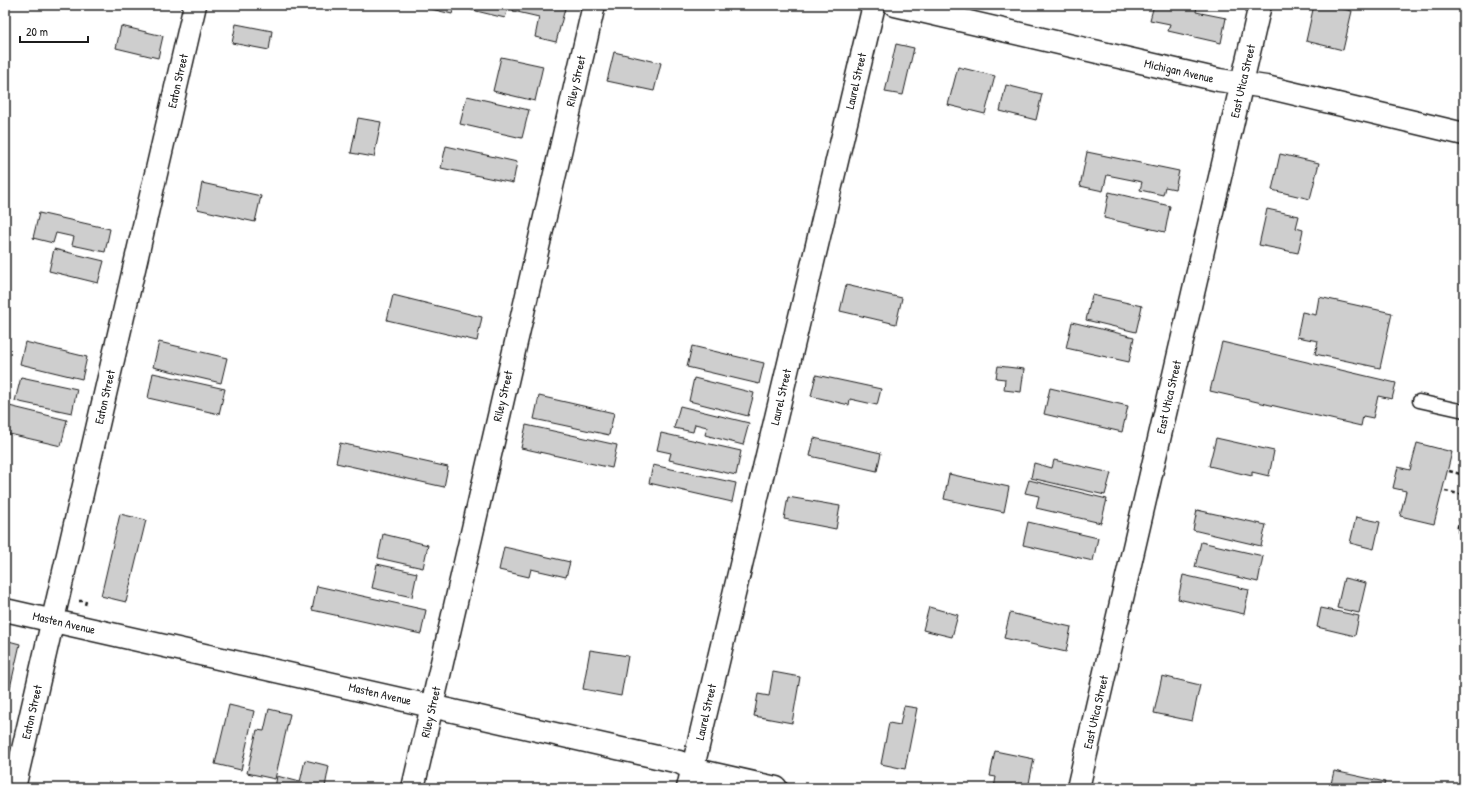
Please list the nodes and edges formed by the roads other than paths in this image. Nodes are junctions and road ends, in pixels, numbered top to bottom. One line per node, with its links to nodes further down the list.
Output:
1 (195, 5): 11 (street, Eaton Street)
2 (594, 5): 12 (street, Riley Street)
3 (874, 5): 13 (street, Laurel Street)
4 (895, 5): 6 (street, Michigan Avenue)
5 (1260, 5): 6 (street, East Utica Street)
6 (1242, 83): 7 (street, Michigan Avenue); 17 (street, East Utica Street)
7 (1464, 134)
8 (1419, 401): 9 (lane)
9 (1464, 411)
10 (5, 610): 11 (street, Masten Avenue)
11 (53, 620): 12 (street, Masten Avenue); 14 (street, Eaton Street)
12 (432, 706): 13 (street, Masten Avenue); 15 (street, Riley Street)
13 (690, 778): 16 (street, Masten Avenue)
14 (14, 788)
15 (413, 788)
16 (776, 788)
17 (1078, 788)

